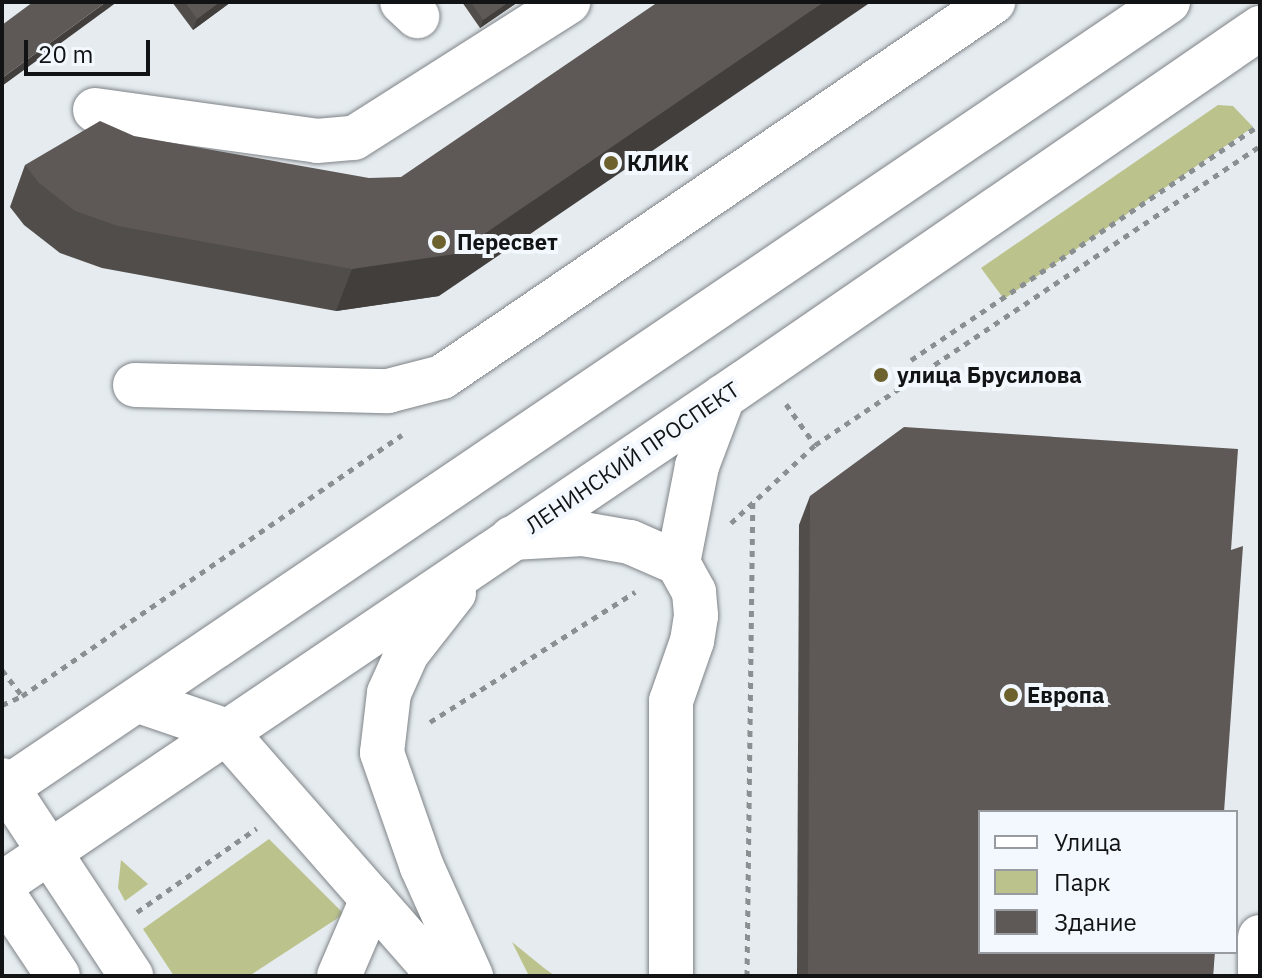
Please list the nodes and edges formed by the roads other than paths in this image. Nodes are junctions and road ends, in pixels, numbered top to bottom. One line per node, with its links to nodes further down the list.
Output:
1 (568, 2): 5 (main road)
2 (993, 2): 6 (main road)
3 (1168, 2): 10 (main road)
4 (1260, 28): 7 (main road, ЛЕНИНСКИЙ ПРОСПЕКТ)
5 (95, 110)
6 (135, 385)
7 (723, 397): 8 (main road, ЛЕНИНСКИЙ ПРОСПЕКТ); 9 (main road)
8 (500, 546): 9 (main road); 11 (main road, ЛЕНИНСКИЙ ПРОСПЕКТ); 22 (main road)
9 (664, 573): 23 (main road)
10 (139, 701): 11 (main road); 12 (main road)
11 (224, 730): 13 (main road, ЛЕНИНСКИЙ ПРОСПЕКТ); 16 (main road)
12 (4, 786): 13 (main road)
13 (49, 851): 14 (main road, ЛЕНИНСКИЙ ПРОСПЕКТ); 19 (main road)
14 (2, 884)
15 (2, 892): 18 (main road)
16 (372, 899): 20 (main road); 21 (main road)
17 (1260, 937): 24 (main road)
18 (58, 976)
19 (131, 976)
20 (339, 976)
21 (439, 976)
22 (471, 976)
23 (671, 976)
24 (1260, 976)

